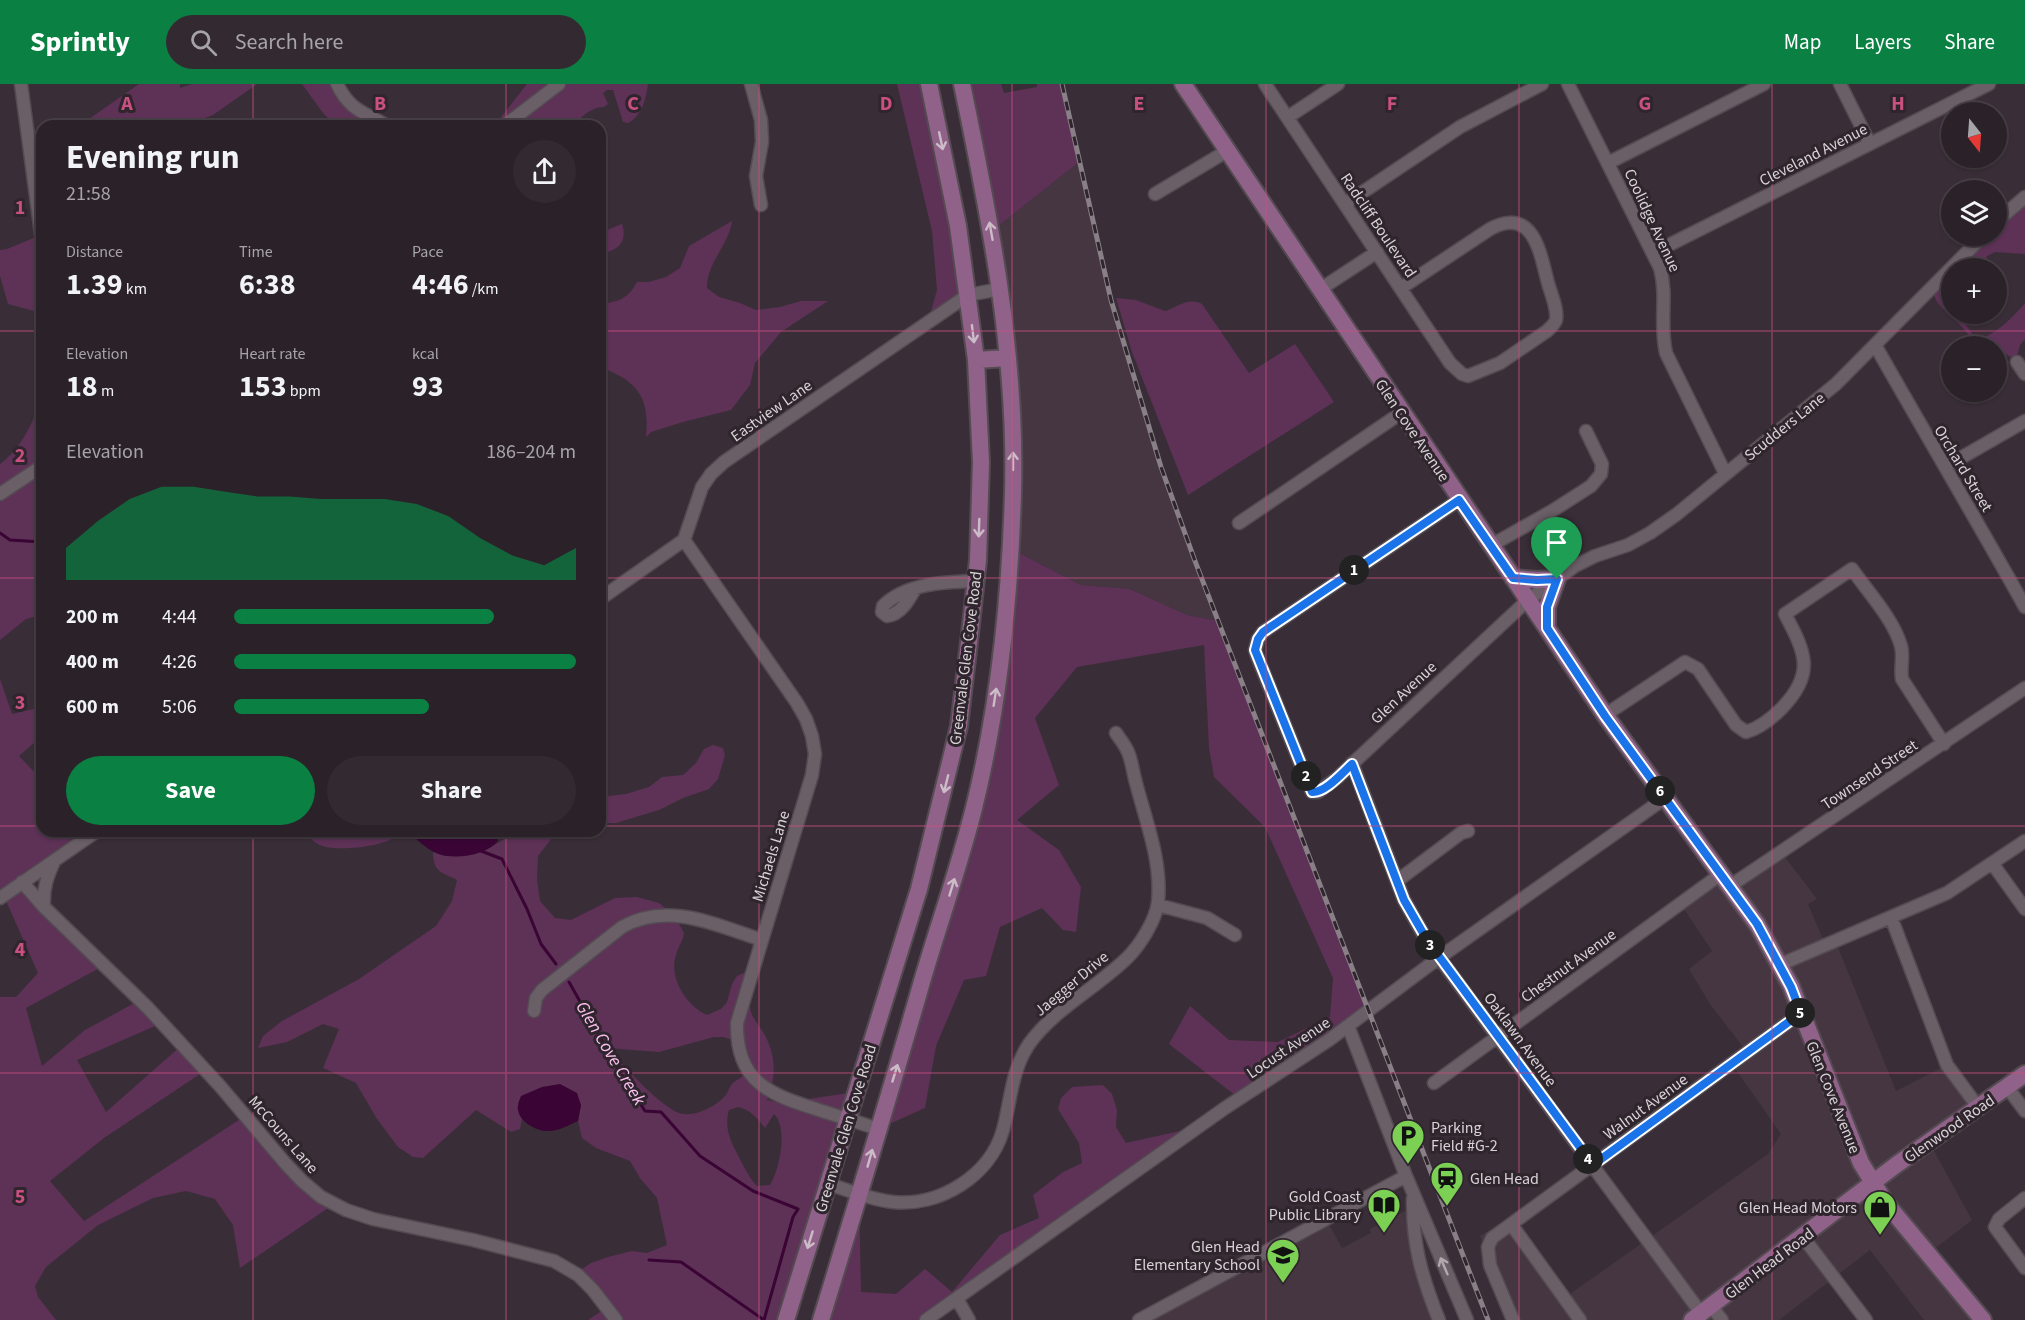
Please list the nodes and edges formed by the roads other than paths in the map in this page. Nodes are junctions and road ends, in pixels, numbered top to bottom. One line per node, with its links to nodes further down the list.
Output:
1 (21, 84): 22 (street)
2 (337, 84): 16 (street)
3 (559, 84): 17 (street)
4 (751, 84): 25 (street)
5 (929, 84): 33 (main road, Greenvale Glen Cove Road, one-way to 33)
6 (962, 84): 31 (main road, Greenvale Glen Cove Road, one-way to 6)
7 (1183, 84): 19 (main road, Glen Cove Avenue)
8 (1265, 84): 15 (street, Radcliff Boulevard)
9 (1338, 84): 15 (street)
10 (1542, 84): 24 (street)
11 (1568, 84): 20 (street, Coolidge Avenue)
12 (1764, 84): 20 (street)
13 (1840, 84): 18 (street)
14 (1989, 84): 18 (street, Cleveland Avenue)
15 (1288, 117): 24 (street, Radcliff Boulevard)
16 (375, 120)
17 (512, 120)
18 (1870, 144): 29 (street, Cleveland Avenue)
19 (1227, 151): 21 (street); 32 (main road, Glen Cove Avenue)
20 (1608, 163): 29 (street, Coolidge Avenue)
21 (1155, 194)
22 (36, 196)
23 (2025, 196): 26 (street)
24 (1345, 204): 28 (street, Radcliff Boulevard)
25 (761, 205)
26 (2007, 212)
27 (1973, 246): 34 (street, Scudders Lane)
28 (1377, 252): 30 (street, Radcliff Boulevard); 32 (street)
29 (1653, 254): 44 (street, Coolidge Avenue)
30 (1401, 288): 30 (street, Radcliff Boulevard)
31 (1000, 289): 33 (street, Eastview Lane); 35 (main road, Greenvale Glen Cove Road)
32 (1319, 290): 39 (main road, Glen Cove Avenue)
33 (968, 295): 36 (main road, Greenvale Glen Cove Road, one-way to 36); 48 (street, Eastview Lane)
34 (1875, 345): 42 (street, Orchard Street); 44 (street, Scudders Lane)
35 (1008, 358): 36 (main road); 91 (main road, Greenvale Glen Cove Road, one-way to 35)
36 (976, 360): 52 (main road, Greenvale Glen Cove Road, one-way to 52)
37 (2017, 362): 38 (street)
38 (2025, 374)
39 (1401, 413): 46 (main road, Glen Cove Avenue); 47 (street)
40 (2025, 421): 42 (street)
41 (1586, 431): 49 (street)
42 (1945, 467): 56 (street, Orchard Street)
43 (36, 470): 45 (street)
44 (1725, 473): 51 (street, Scudders Lane)
45 (0, 494)
46 (1459, 500): 49 (main road, Glen Cove Avenue); 62 (street, Glen Avenue)
47 (1239, 523)
48 (684, 540): 54 (street); 78 (street, Michaels Lane)
49 (1490, 546): 50 (main road, Glen Cove Avenue)
50 (1513, 578): 51 (main road); 55 (main road, Glen Cove Avenue)
51 (1557, 579): 55 (street, Scudders Lane); 57 (main road)
52 (975, 580): 53 (street); 90 (main road, Greenvale Glen Cove Road, one-way to 90)
53 (915, 589)
54 (606, 595)
55 (1528, 600): 57 (main road, Glen Cove Avenue); 62 (street, Glen Avenue)
56 (2025, 606)
57 (1547, 628): 59 (main road, Glen Cove Avenue)
58 (2025, 688): 61 (street, Townsend Street)
59 (1605, 716): 61 (street); 63 (main road, Glen Cove Avenue)
60 (1116, 732): 73 (street, Jaegger Drive)
61 (1944, 744): 69 (street, Townsend Street)
62 (1352, 764): 70 (street, Oaklawn Avenue)
63 (1665, 798): 69 (main road, Glen Cove Avenue); 79 (street, Locust Avenue)
64 (1468, 831): 70 (street)
65 (88, 837): 67 (street)
66 (2025, 841): 68 (street)
67 (56, 859): 71 (street); 74 (street)
68 (1992, 863): 75 (street); 76 (street)
69 (1725, 880): 80 (main road, Glen Cove Avenue); 84 (street, Chestnut Avenue)
70 (1397, 881): 79 (street, Oaklawn Avenue)
71 (22, 882): 72 (street); 74 (street, McCouns Lane)
72 (0, 898)
73 (1158, 905): 77 (street); 96 (street, Jaegger Drive)
74 (44, 907): 104 (street, McCouns Lane)
75 (2025, 909)
76 (1891, 917): 80 (street); 88 (street)
77 (1234, 935)
78 (762, 940): 81 (street); 90 (street, Michaels Lane)
79 (1440, 957): 83 (street, Locust Avenue); 84 (street, Oaklawn Avenue)
80 (1779, 964): 82 (main road, Glen Cove Avenue)
81 (534, 1011)
82 (1801, 1013): 92 (street, Walnut Avenue); 94 (main road, Glen Cove Avenue)
83 (1348, 1026): 93 (street); 102 (street, Locust Avenue)
84 (1498, 1037): 86 (street, Chestnut Avenue); 92 (street, Oaklawn Avenue)
85 (2025, 1074): 87 (main road, Glenwood Road)
86 (1434, 1083)
87 (2007, 1087): 88 (main road, Glenwood Road); 89 (street)
88 (1978, 1107): 94 (main road, Glenwood Road)
89 (2025, 1112)
90 (847, 1119): 91 (street, Michaels Lane); 95 (main road, Greenvale Glen Cove Road)
91 (878, 1129): 96 (main road, Greenvale Glen Cove Road, one-way to 91)
92 (1593, 1165): 99 (street, Walnut Avenue); 103 (street, Oaklawn Avenue)
93 (1406, 1176): 97 (street); 109 (street)
94 (1874, 1183): 100 (main road, Glen Head Road); 116 (main road, Glen Cove Avenue)
95 (828, 1184): 96 (street, Jaegger Drive); 105 (main road, Greenvale Glen Cove Road, one-way to 105)
96 (859, 1193): 106 (main road, Greenvale Glen Cove Road)
97 (1413, 1194): 110 (street); 111 (street, one-way to 97)
98 (2025, 1198): 101 (street)
99 (1511, 1224): 112 (street, Walnut Avenue); 113 (street)
100 (1803, 1237): 103 (main road, Glen Head Road); 115 (street)
101 (2025, 1268)
102 (957, 1299): 107 (street, Locust Avenue); 108 (street)
103 (1701, 1313): 114 (street, Oaklawn Avenue)
104 (616, 1320)
105 (786, 1320)
106 (821, 1320)
107 (926, 1320)
108 (969, 1320)
109 (1139, 1320)
110 (1439, 1320)
111 (1467, 1320)
112 (1513, 1320)
113 (1580, 1320)
114 (1722, 1320)
115 (1866, 1320)
116 (1983, 1320)

